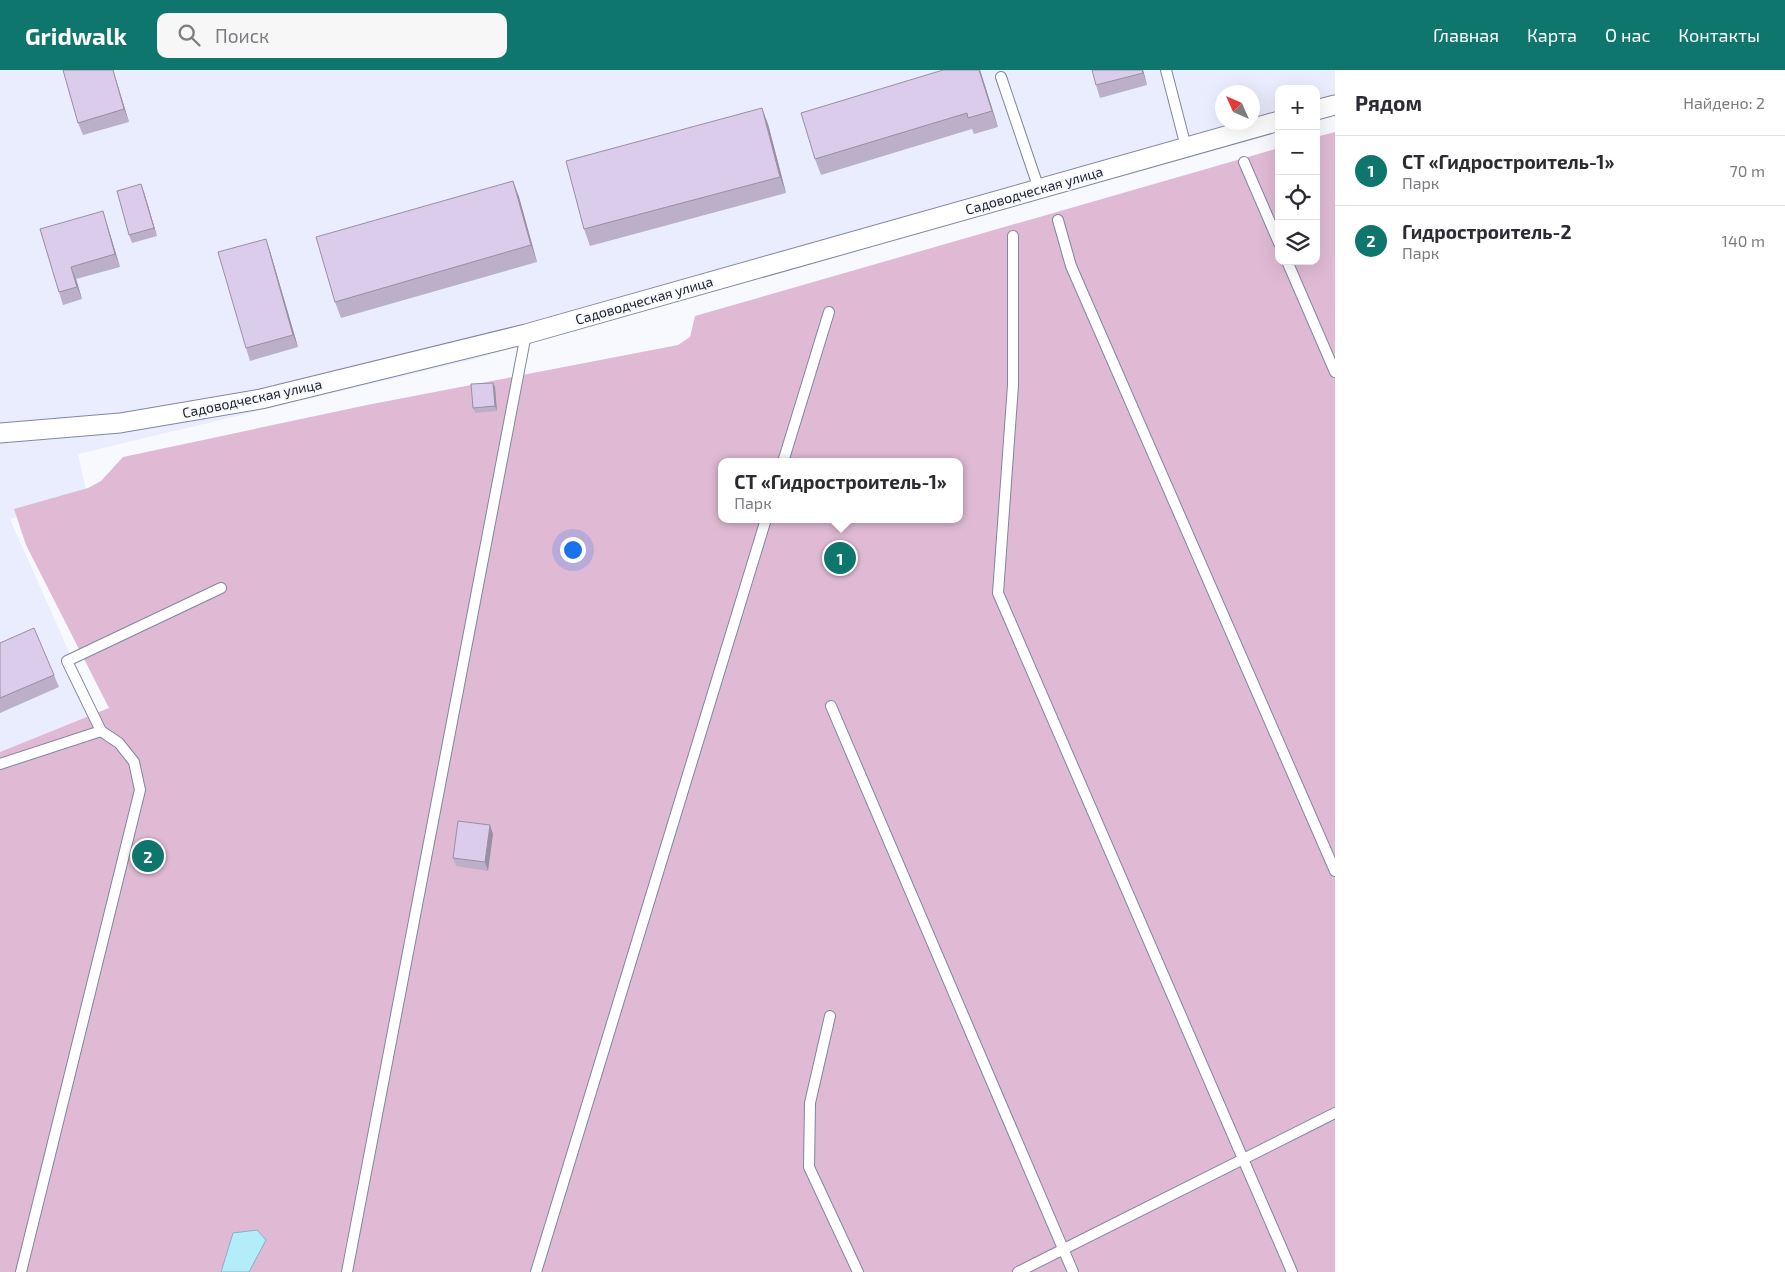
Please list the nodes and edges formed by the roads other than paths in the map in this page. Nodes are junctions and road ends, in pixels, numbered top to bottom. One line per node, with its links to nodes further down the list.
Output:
1 (1166, 70): 6 (lane)
2 (1001, 77): 8 (lane)
3 (1335, 105): 4 (street)
4 (1320, 109)
5 (1275, 122): 6 (street, Садоводческая улица)
6 (1186, 147): 8 (street, Садоводческая улица)
7 (1244, 162): 10 (lane)
8 (1038, 189): 14 (street, Садоводческая улица)
9 (1058, 220): 23 (lane)
10 (1275, 234)
11 (1013, 236): 26 (lane)
12 (1289, 265): 15 (lane)
13 (829, 312): 17 (lane)
14 (526, 334): 16 (street, Садоводческая улица); 29 (lane)
15 (1335, 372)
16 (0, 433)
17 (784, 458)
18 (765, 523): 30 (lane)
19 (221, 588): 21 (lane)
20 (831, 706): 27 (lane)
21 (101, 731): 22 (lane); 28 (lane)
22 (0, 764)
23 (1335, 871)
24 (830, 1016): 31 (lane)
25 (1335, 1113): 26 (lane)
26 (1242, 1159): 27 (lane); 34 (lane)
27 (1063, 1249): 32 (lane); 33 (lane)
28 (21, 1272)
29 (347, 1272)
30 (536, 1272)
31 (858, 1272)
32 (1018, 1272)
33 (1073, 1272)
34 (1292, 1272)

